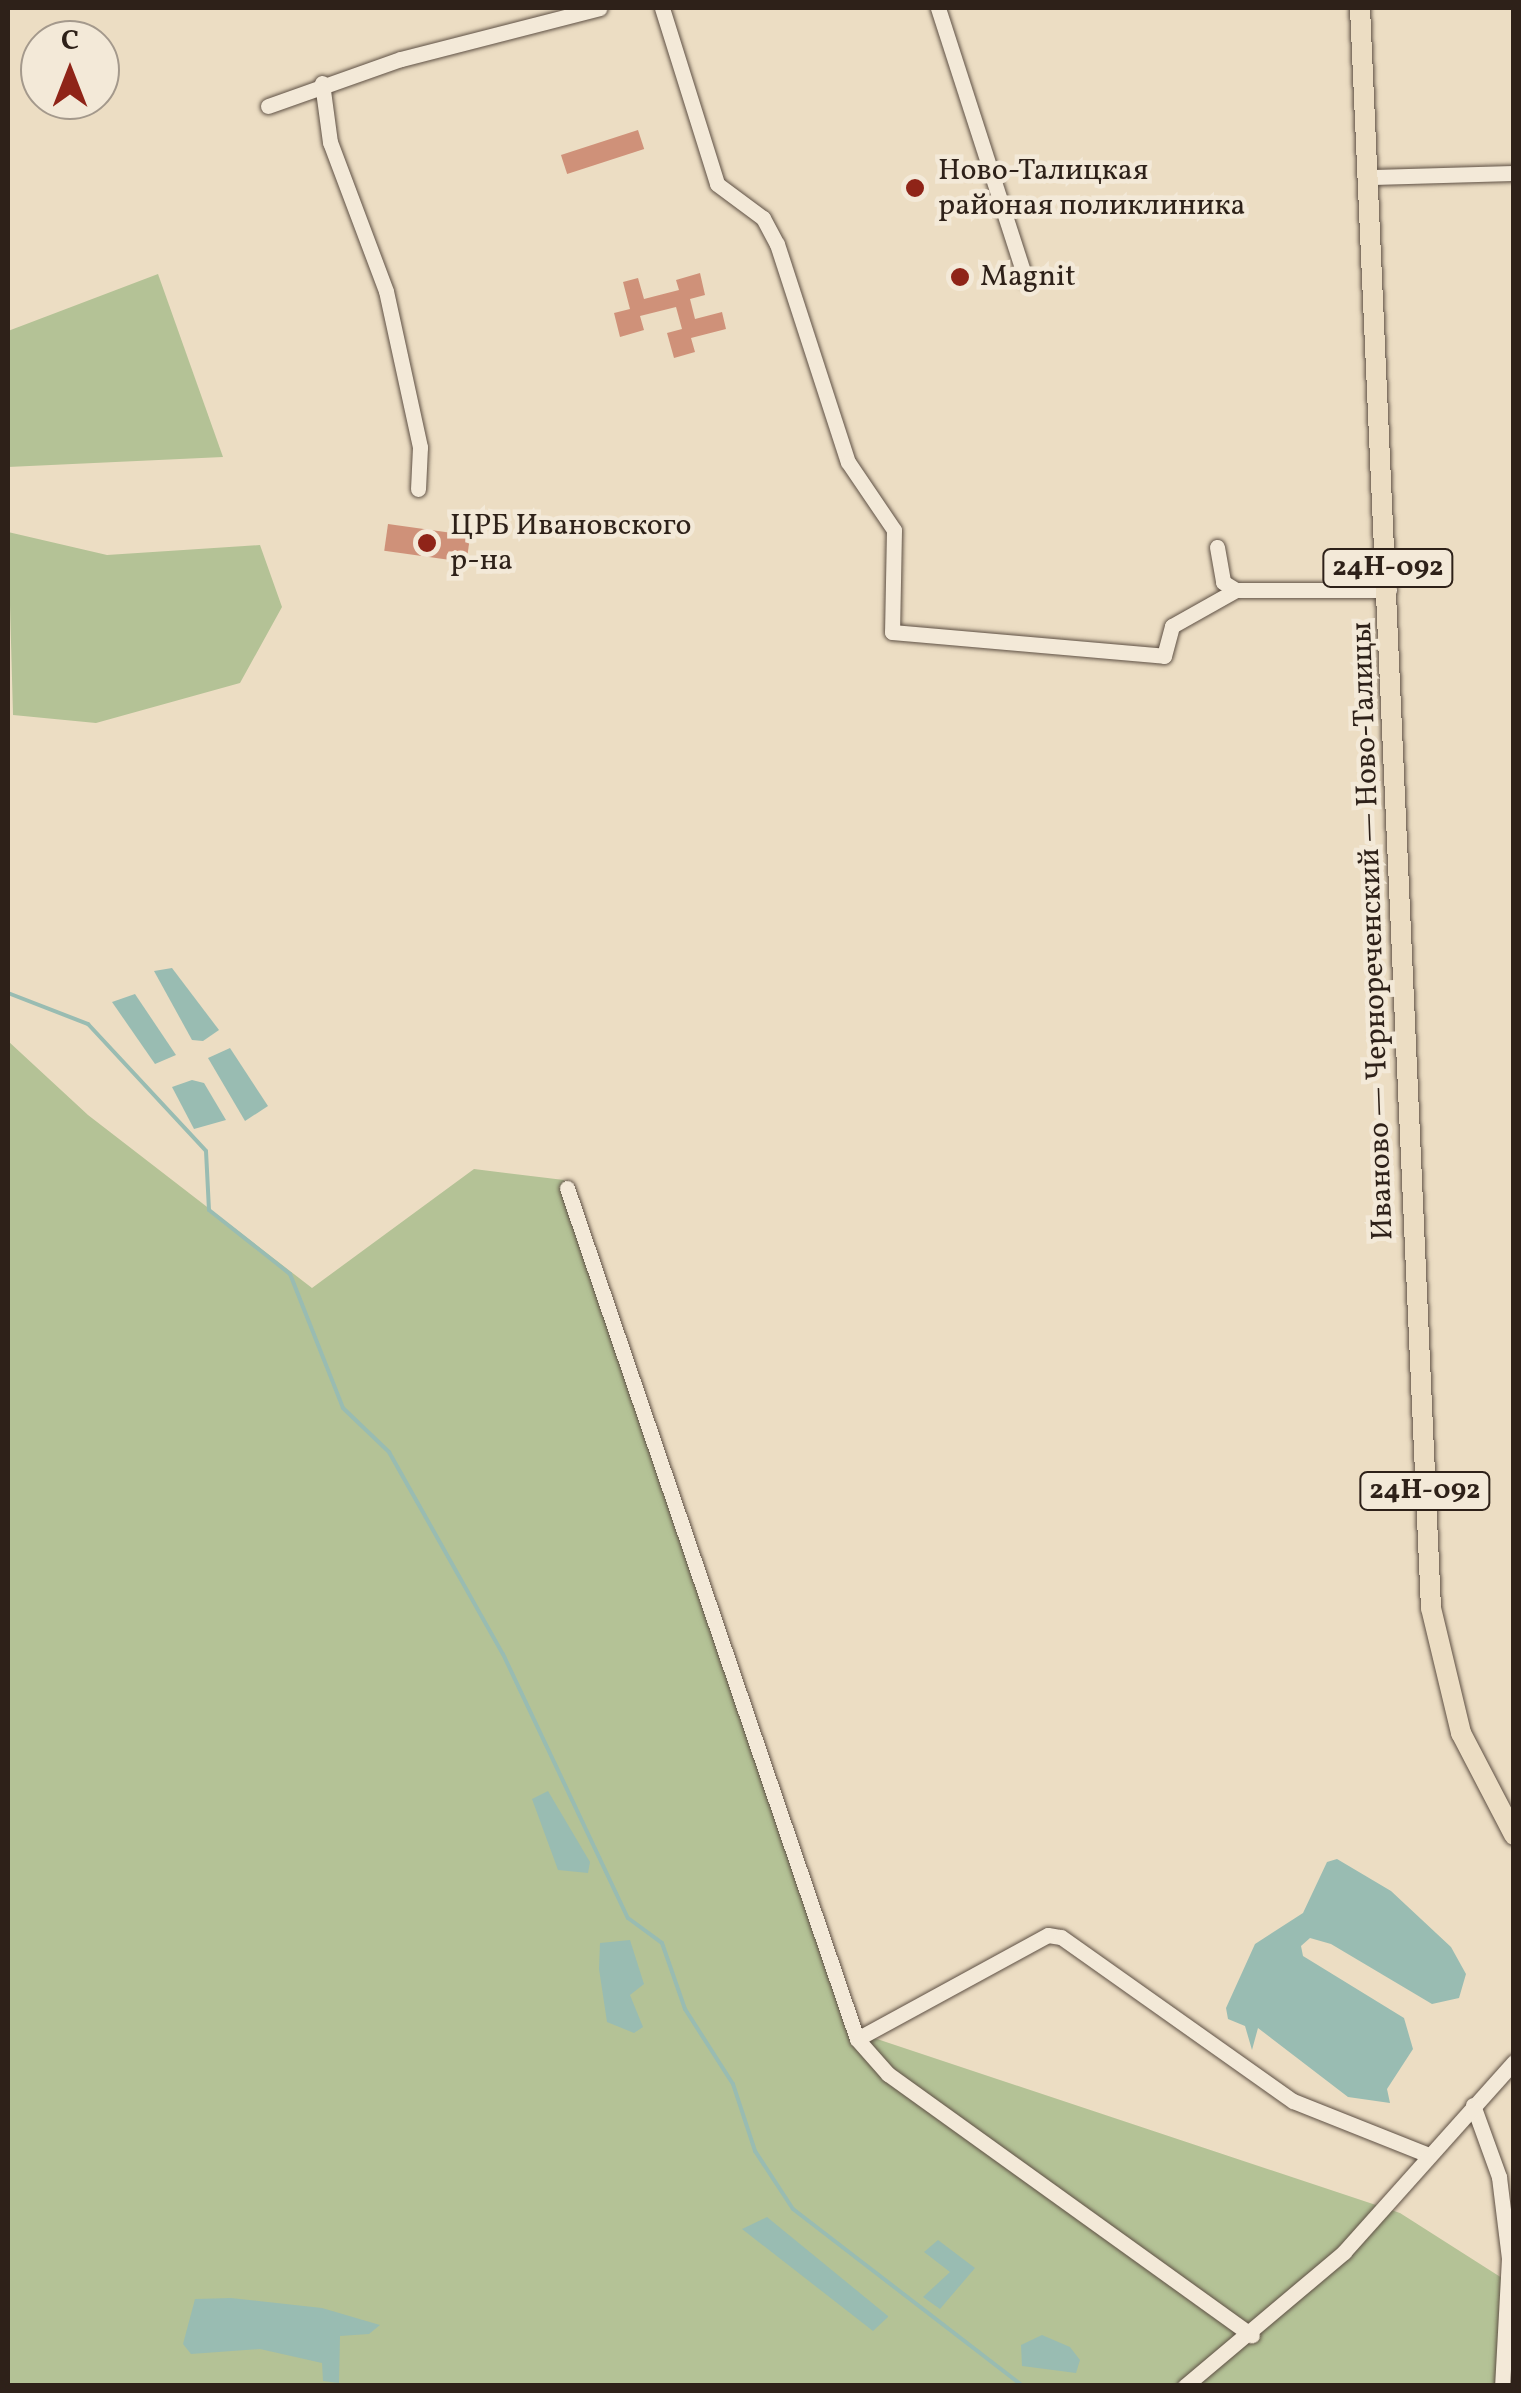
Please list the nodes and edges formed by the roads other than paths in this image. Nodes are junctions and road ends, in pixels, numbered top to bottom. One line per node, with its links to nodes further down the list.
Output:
1 (600, 8): 5 (street)
2 (662, 8): 12 (street)
3 (938, 8): 9 (street)
4 (1360, 8): 8 (main road, Иваново — Чернореченский — Ново-Талицы / 24Н-092)
5 (322, 83): 6 (street); 10 (street)
6 (268, 106)
7 (1514, 173): 8 (street)
8 (1372, 177): 13 (main road, Иваново — Чернореченский — Ново-Талицы / 24Н-092)
9 (1026, 280)
10 (418, 489)
11 (1217, 547): 12 (street)
12 (1236, 590): 13 (street)
13 (1389, 590): 15 (main road, Иваново — Чернореченский — Ново-Талицы / 24Н-092)
14 (566, 1188): 16 (street)
15 (1514, 1834)
16 (857, 2040): 19 (street); 20 (street)
17 (1514, 2062): 18 (street)
18 (1473, 2105): 19 (street); 22 (street)
19 (1429, 2155): 20 (street)
20 (1252, 2336): 21 (street)
21 (1185, 2386)
22 (1502, 2386)

